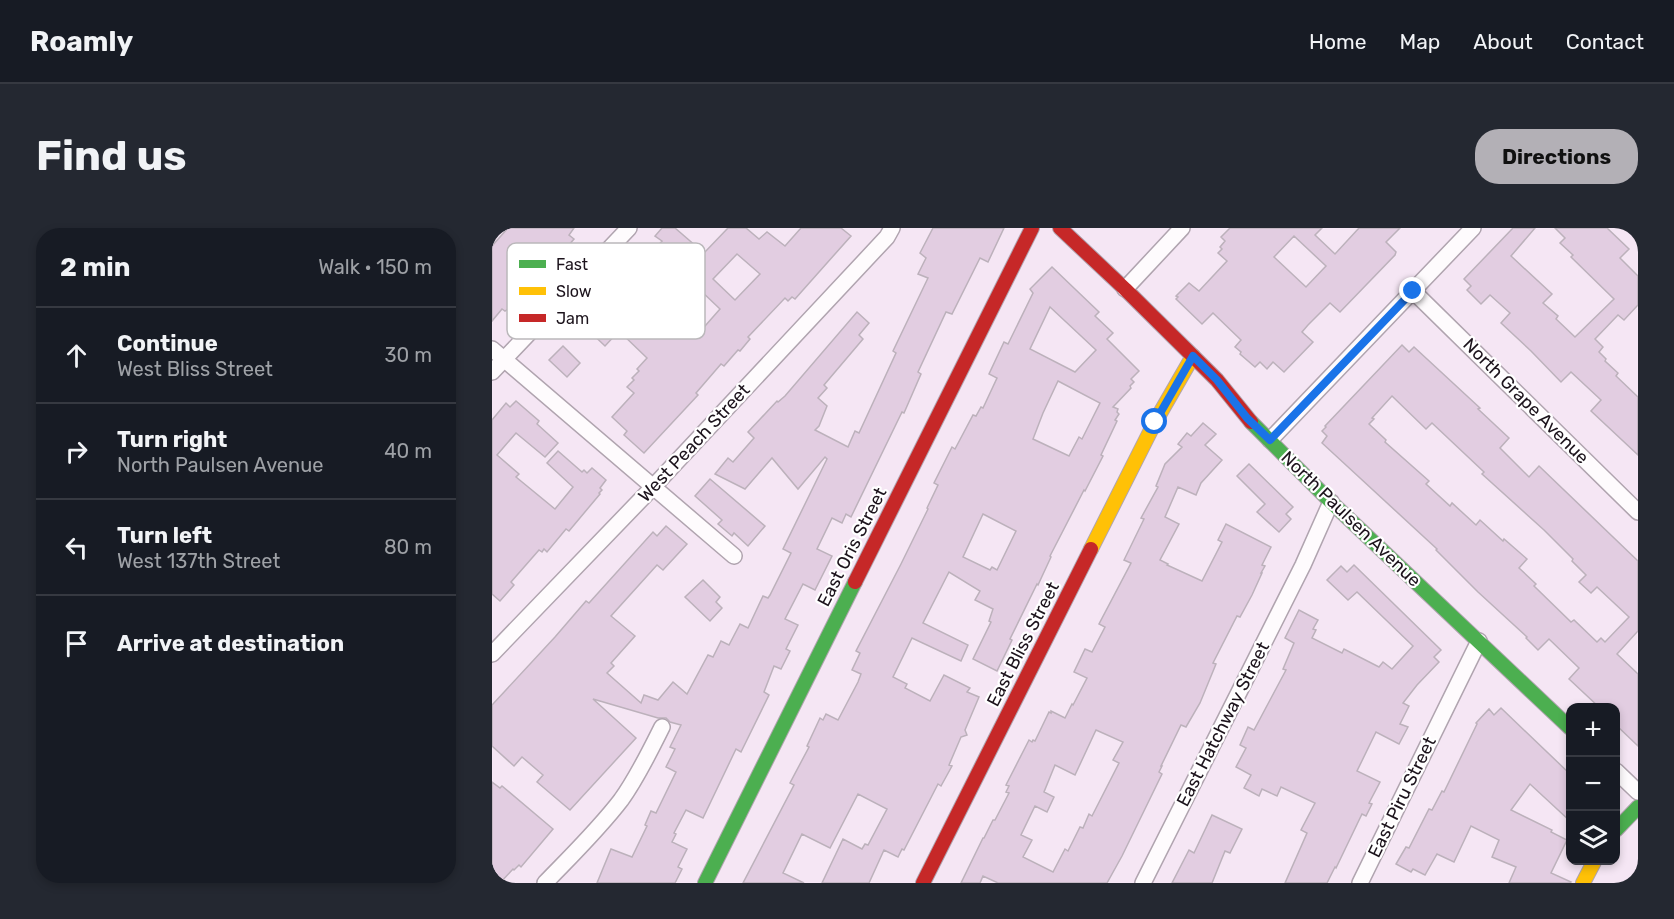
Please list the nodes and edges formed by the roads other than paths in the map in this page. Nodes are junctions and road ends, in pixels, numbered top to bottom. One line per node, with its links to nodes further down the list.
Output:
1 (629, 228): 7 (street)
2 (892, 228): 16 (street, West Peach Street)
3 (1032, 228): 30 (street, East Oris Street)
4 (1060, 228): 8 (street, North Paulsen Avenue)
5 (1182, 228): 8 (street)
6 (1473, 228): 9 (street)
7 (615, 243)
8 (1125, 289): 12 (street, North Paulsen Avenue)
9 (1413, 291): 15 (street); 18 (street, North Grape Avenue)
10 (523, 339): 13 (street)
11 (492, 348): 13 (street)
12 (1193, 356): 15 (street, North Paulsen Avenue); 31 (street, East Bliss Street)
13 (504, 359): 14 (street); 16 (street)
14 (492, 372)
15 (1270, 440): 17 (street, North Paulsen Avenue)
16 (653, 487): 19 (street); 21 (street, West Peach Street)
17 (1331, 502): 20 (street, North Paulsen Avenue); 32 (street, East Hatchway Street)
18 (1638, 512)
19 (734, 556)
20 (1479, 641): 22 (street, North Paulsen Avenue); 33 (street, East Piru Street)
21 (492, 654)
22 (1566, 724)
23 (662, 727): 29 (street)
24 (1620, 775): 25 (street)
25 (1638, 792)
26 (1638, 807): 27 (street)
27 (1620, 826)
28 (1593, 865): 34 (street)
29 (545, 883)
30 (705, 883)
31 (923, 883)
32 (1143, 883)
33 (1360, 883)
34 (1583, 883)

